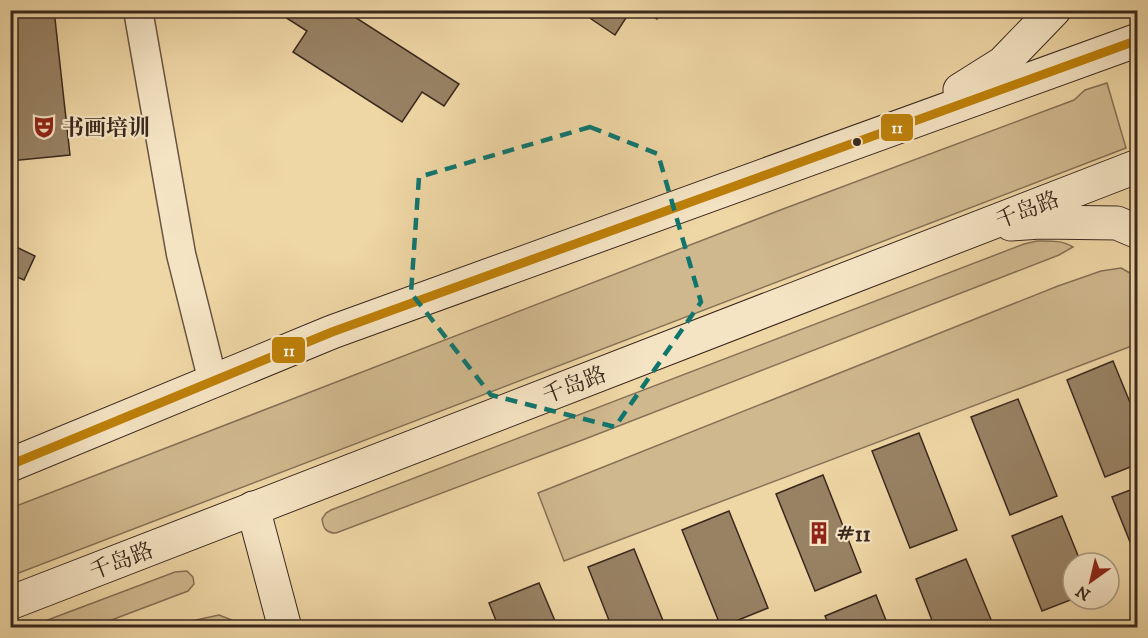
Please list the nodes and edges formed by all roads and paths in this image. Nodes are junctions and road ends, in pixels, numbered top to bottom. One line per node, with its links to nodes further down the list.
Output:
1 (138, 10): 8 (street)
2 (1054, 10): 4 (street)
3 (1137, 40): 4 (street)
4 (914, 121): 8 (street)
5 (1137, 166): 6 (street, 千岛路)
6 (982, 226): 7 (street); 10 (street, 千岛路)
7 (1137, 232)
8 (213, 382): 9 (street)
9 (10, 465)
10 (253, 508): 11 (street, 千岛路); 12 (street)
11 (10, 603)
12 (285, 627)

